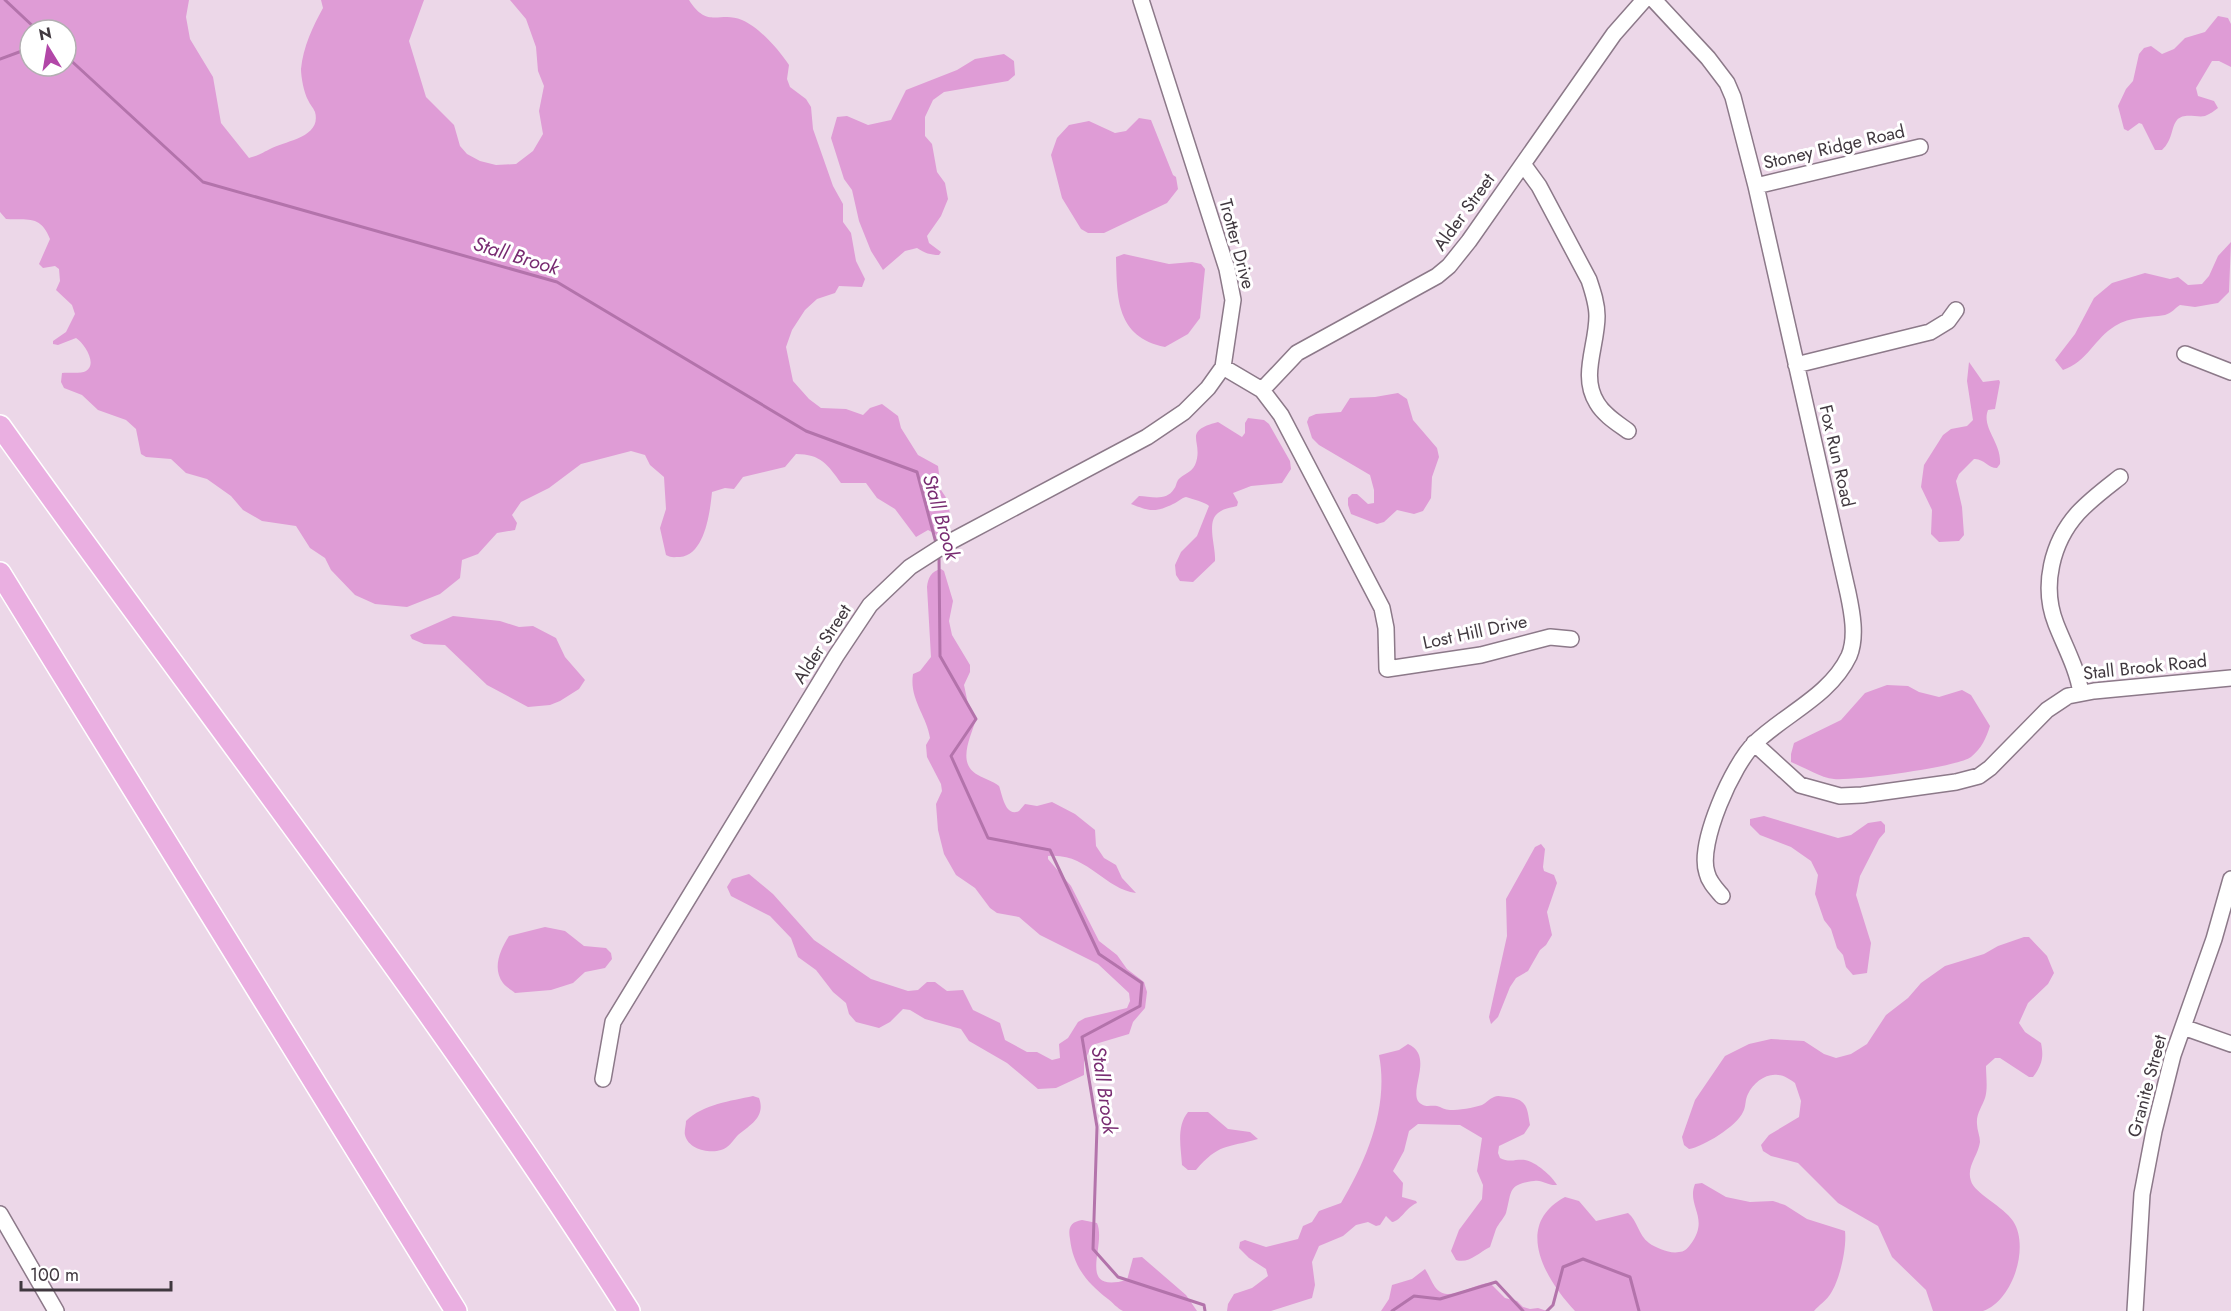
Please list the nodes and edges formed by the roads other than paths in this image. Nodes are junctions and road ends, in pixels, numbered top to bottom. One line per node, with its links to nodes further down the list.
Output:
1 (1141, 0): 10 (street, Trotter Drive)
2 (1644, 0): 5 (street, Alder Street)
3 (1654, 0): 6 (street, Fox Run Road)
4 (1920, 147): 6 (street, Stoney Ridge Road)
5 (1523, 164): 12 (street, Alder Street); 14 (street)
6 (1756, 186): 9 (street, Fox Run Road)
7 (1956, 310): 9 (street)
8 (2185, 354): 11 (street)
9 (1796, 365): 20 (street, Fox Run Road)
10 (1223, 367): 12 (street); 25 (street, Alder Street)
11 (2231, 372)
12 (1262, 390): 17 (street, Lost Hill Drive)
13 (0, 426): 29 (highway)
14 (1628, 431)
15 (2120, 477): 19 (street)
16 (0, 573): 28 (highway)
17 (1571, 639)
18 (2231, 678): 19 (street, Stall Brook Road)
19 (2081, 693): 20 (street, Stall Brook Road)
20 (1754, 743): 22 (street, Fox Run Road)
21 (2231, 879): 23 (street, Granite Street)
22 (1722, 896)
23 (2183, 1027): 24 (street); 30 (street, Granite Street)
24 (2231, 1044)
25 (603, 1078)
26 (0, 1214): 27 (street)
27 (56, 1311)
28 (456, 1311)
29 (630, 1311)
30 (2135, 1311)

